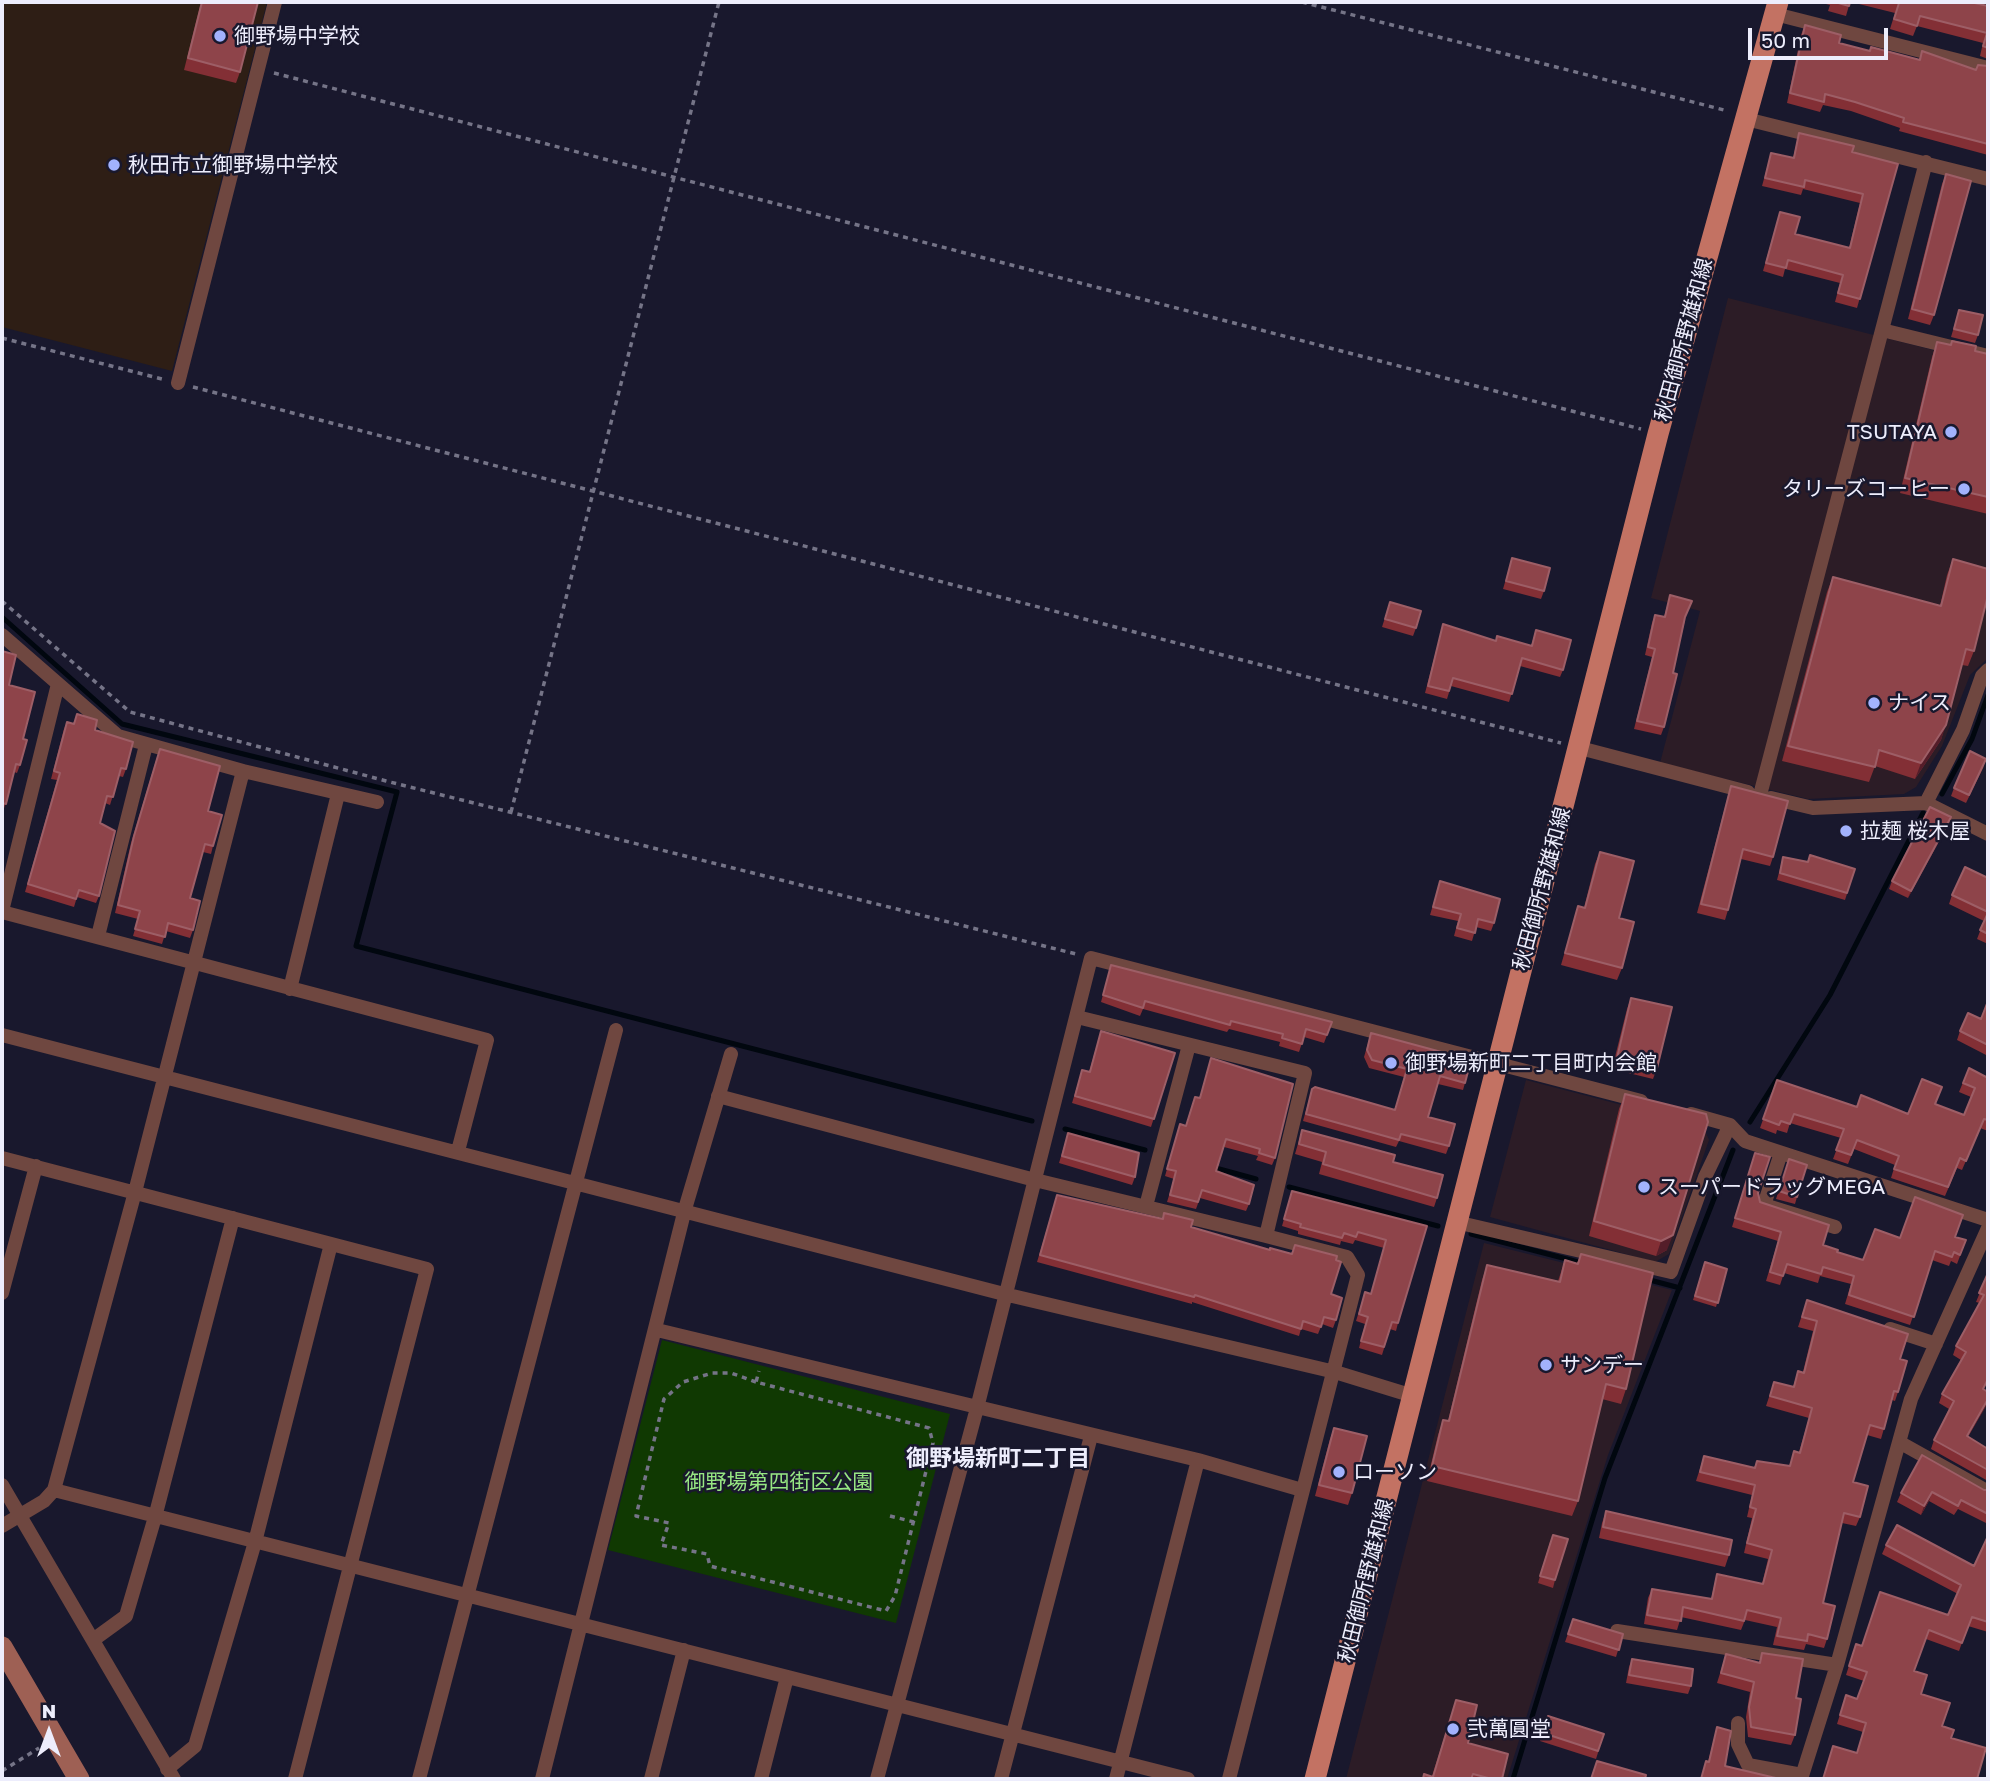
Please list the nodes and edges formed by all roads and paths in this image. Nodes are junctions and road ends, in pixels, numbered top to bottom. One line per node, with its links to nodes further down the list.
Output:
1 (275, 2): 6 (street)
2 (719, 2): 9 (path)
3 (1302, 2): 7 (path)
4 (1777, 8): 5 (street); 7 (main road, 秋田御所野雄和線)
5 (1988, 68)
6 (258, 69): 9 (path); 14 (street)
7 (1746, 117): 8 (street); 15 (main road, 秋田御所野雄和線)
8 (1926, 162): 10 (street); 11 (street)
9 (674, 175): 15 (path); 16 (path)
10 (1988, 178)
11 (1882, 330): 13 (street); 25 (street)
12 (2, 338): 14 (path)
13 (1988, 356)
14 (178, 383): 16 (path)
15 (1658, 434): 22 (main road, 秋田御所野雄和線)
16 (591, 492): 22 (path); 28 (path)
17 (2, 601): 28 (path)
18 (2, 635): 20 (street)
19 (1988, 670): 27 (street)
20 (58, 684): 21 (street); 30 (street)
21 (146, 745): 23 (street); 31 (street)
22 (1580, 748): 25 (street); 40 (main road, 秋田御所野雄和線)
23 (243, 771): 24 (street); 33 (street)
24 (338, 794): 26 (street); 34 (street)
25 (1760, 795): 27 (street)
26 (377, 802)
27 (1926, 803): 29 (street)
28 (511, 812): 32 (path)
29 (1988, 834)
30 (2, 911): 31 (street)
31 (98, 936): 33 (street)
32 (1091, 958): 35 (street); 40 (street)
33 (194, 964): 34 (street); 41 (street)
34 (290, 989): 46 (street)
35 (1077, 1017): 38 (street); 50 (street)
36 (616, 1030): 51 (street)
37 (2, 1035): 41 (street)
38 (1189, 1045): 53 (street); 60 (street)
39 (731, 1054): 42 (street)
40 (1497, 1062): 43 (street); 57 (main road, 秋田御所野雄和線)
41 (164, 1076): 46 (street); 52 (street)
42 (718, 1096): 50 (street); 54 (street)
43 (1652, 1104)
44 (1678, 1111): 45 (street)
45 (1730, 1125): 47 (street); 57 (street)
46 (458, 1151): 51 (street)
47 (1781, 1153): 56 (street); 58 (street)
48 (2, 1158): 49 (street)
49 (36, 1166): 52 (street); 62 (street)
50 (1035, 1180): 53 (street); 63 (street)
51 (575, 1181): 54 (street); 86 (street)
52 (135, 1192): 55 (street); 76 (street)
53 (1146, 1206): 60 (street)
54 (685, 1209): 63 (street); 65 (street)
55 (233, 1218): 61 (street); 81 (street)
56 (1988, 1220)
57 (1456, 1222): 70 (main road, 秋田御所野雄和線)
58 (1835, 1227)
59 (1988, 1228): 66 (street)
60 (1266, 1236): 68 (street)
61 (331, 1244): 84 (street); 85 (street)
62 (2, 1293)
63 (1004, 1294): 68 (street); 71 (street)
64 (1875, 1324): 66 (street)
65 (657, 1330): 67 (street); 87 (street)
66 (1936, 1344): 73 (street)
67 (764, 1356): 69 (path); 71 (street)
68 (1335, 1372): 70 (street); 77 (street)
69 (756, 1382): 82 (path); 82 (path)
70 (1413, 1396): 113 (main road, 秋田御所野雄和線)
71 (977, 1408): 72 (street); 94 (street)
72 (1091, 1436): 74 (street); 96 (street)
73 (1899, 1442): 78 (street); 92 (street)
74 (1198, 1460): 77 (street); 98 (street)
75 (2, 1485): 79 (street)
76 (54, 1490): 79 (street); 81 (street)
77 (1302, 1490): 112 (street)
78 (1985, 1490)
79 (20, 1515): 83 (street); 89 (street)
80 (890, 1516): 82 (path)
81 (155, 1517): 84 (street); 89 (street)
82 (914, 1522)
83 (2, 1526)
84 (255, 1542): 85 (street); 100 (street)
85 (352, 1567): 86 (street); 103 (street)
86 (467, 1595): 87 (street); 104 (street)
87 (581, 1625): 91 (street); 105 (street)
88 (1616, 1631): 92 (street)
89 (93, 1640): 100 (street)
90 (2, 1647): 102 (street)
91 (684, 1650): 93 (street); 106 (street)
92 (1837, 1665): 101 (street)
93 (787, 1677): 94 (street); 107 (street)
94 (897, 1704): 96 (street); 108 (street)
95 (1738, 1723): 101 (street)
96 (1013, 1734): 98 (street); 109 (street)
97 (28, 1754): 99 (path)
98 (1121, 1761): 110 (street); 111 (street)
99 (2, 1771)
100 (170, 1774)
101 (1802, 1777)
102 (79, 1779)
103 (295, 1779)
104 (419, 1779)
105 (542, 1779)
106 (651, 1779)
107 (761, 1779)
108 (877, 1779)
109 (1001, 1779)
110 (1116, 1779)
111 (1188, 1779)
112 (1229, 1779)
113 (1315, 1779)

